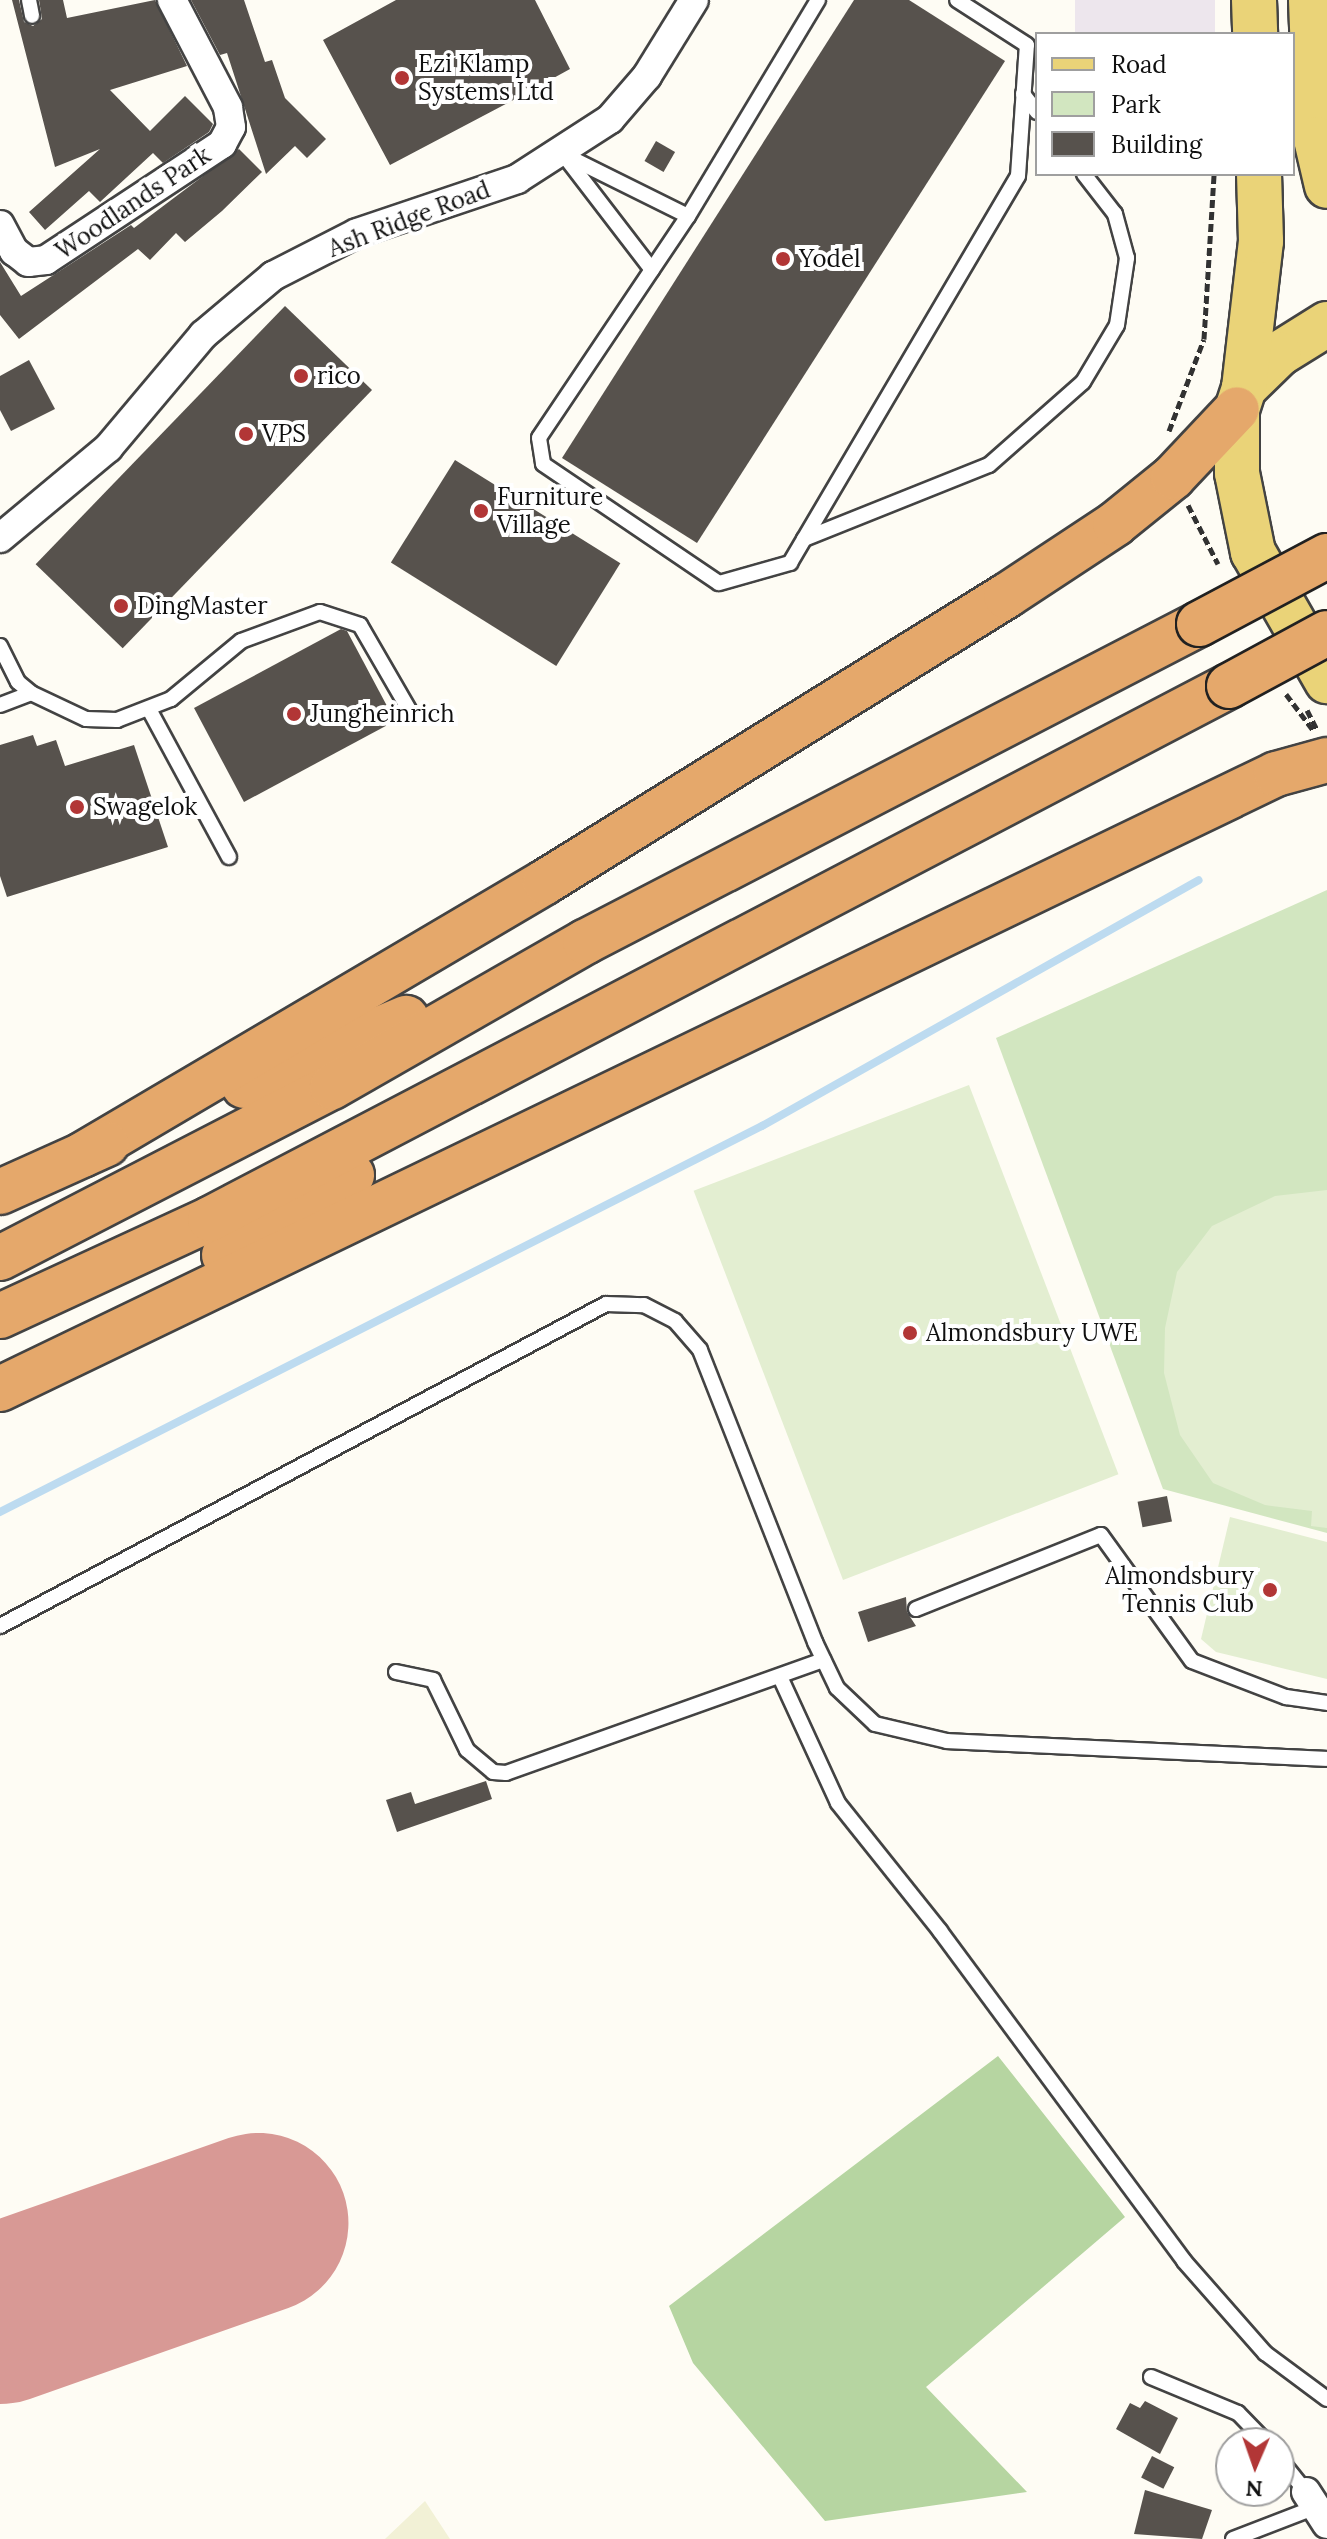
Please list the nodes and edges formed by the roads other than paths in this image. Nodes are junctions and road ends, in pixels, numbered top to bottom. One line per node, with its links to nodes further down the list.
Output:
1 (29, 0): 8 (lane)
2 (172, 0): 17 (street, Woodlands Park)
3 (694, 0): 12 (street, Ash Ridge Road)
4 (818, 0): 16 (lane)
5 (957, 0): 10 (lane)
6 (1254, 0): 9 (main road)
7 (1311, 0): 15 (main road)
8 (32, 16)
9 (1255, 32)
10 (1023, 94): 11 (lane); 21 (lane)
11 (1035, 109)
12 (563, 154): 16 (lane); 18 (lane); 22 (street, Ash Ridge Road)
13 (1086, 176): 21 (lane)
14 (1259, 176): 20 (main road)
15 (1327, 186)
16 (688, 216): 18 (lane)
17 (0, 225)
18 (652, 270): 21 (lane)
19 (1327, 324): 20 (main road)
20 (1240, 399): 27 (main road); 36 (highway)
21 (804, 539)
22 (4, 540)
23 (1327, 556): 34 (highway, bridge)
24 (1327, 633): 35 (highway, bridge)
25 (0, 646): 26 (lane)
26 (5, 665): 28 (lane)
27 (1327, 681)
28 (31, 693): 29 (lane); 31 (lane)
29 (0, 705)
30 (409, 710): 31 (lane)
31 (150, 711): 33 (lane)
32 (1327, 760): 40 (highway)
33 (229, 857)
34 (585, 942): 36 (highway); 38 (highway)
35 (623, 1007): 39 (highway); 40 (highway)
36 (82, 1155): 37 (highway)
37 (0, 1192)
38 (0, 1258)
39 (0, 1316)
40 (16, 1381)
41 (916, 1609): 46 (lane)
42 (0, 1626): 43 (lane)
43 (824, 1660): 45 (lane); 47 (lane)
44 (396, 1672): 45 (lane)
45 (781, 1679): 49 (lane)
46 (1327, 1703)
47 (1327, 1759)
48 (1151, 2377): 50 (lane)
49 (1327, 2399)
50 (1252, 2427)
51 (1295, 2480): 52 (lane)
52 (1316, 2508): 53 (lane)
53 (1233, 2539)

